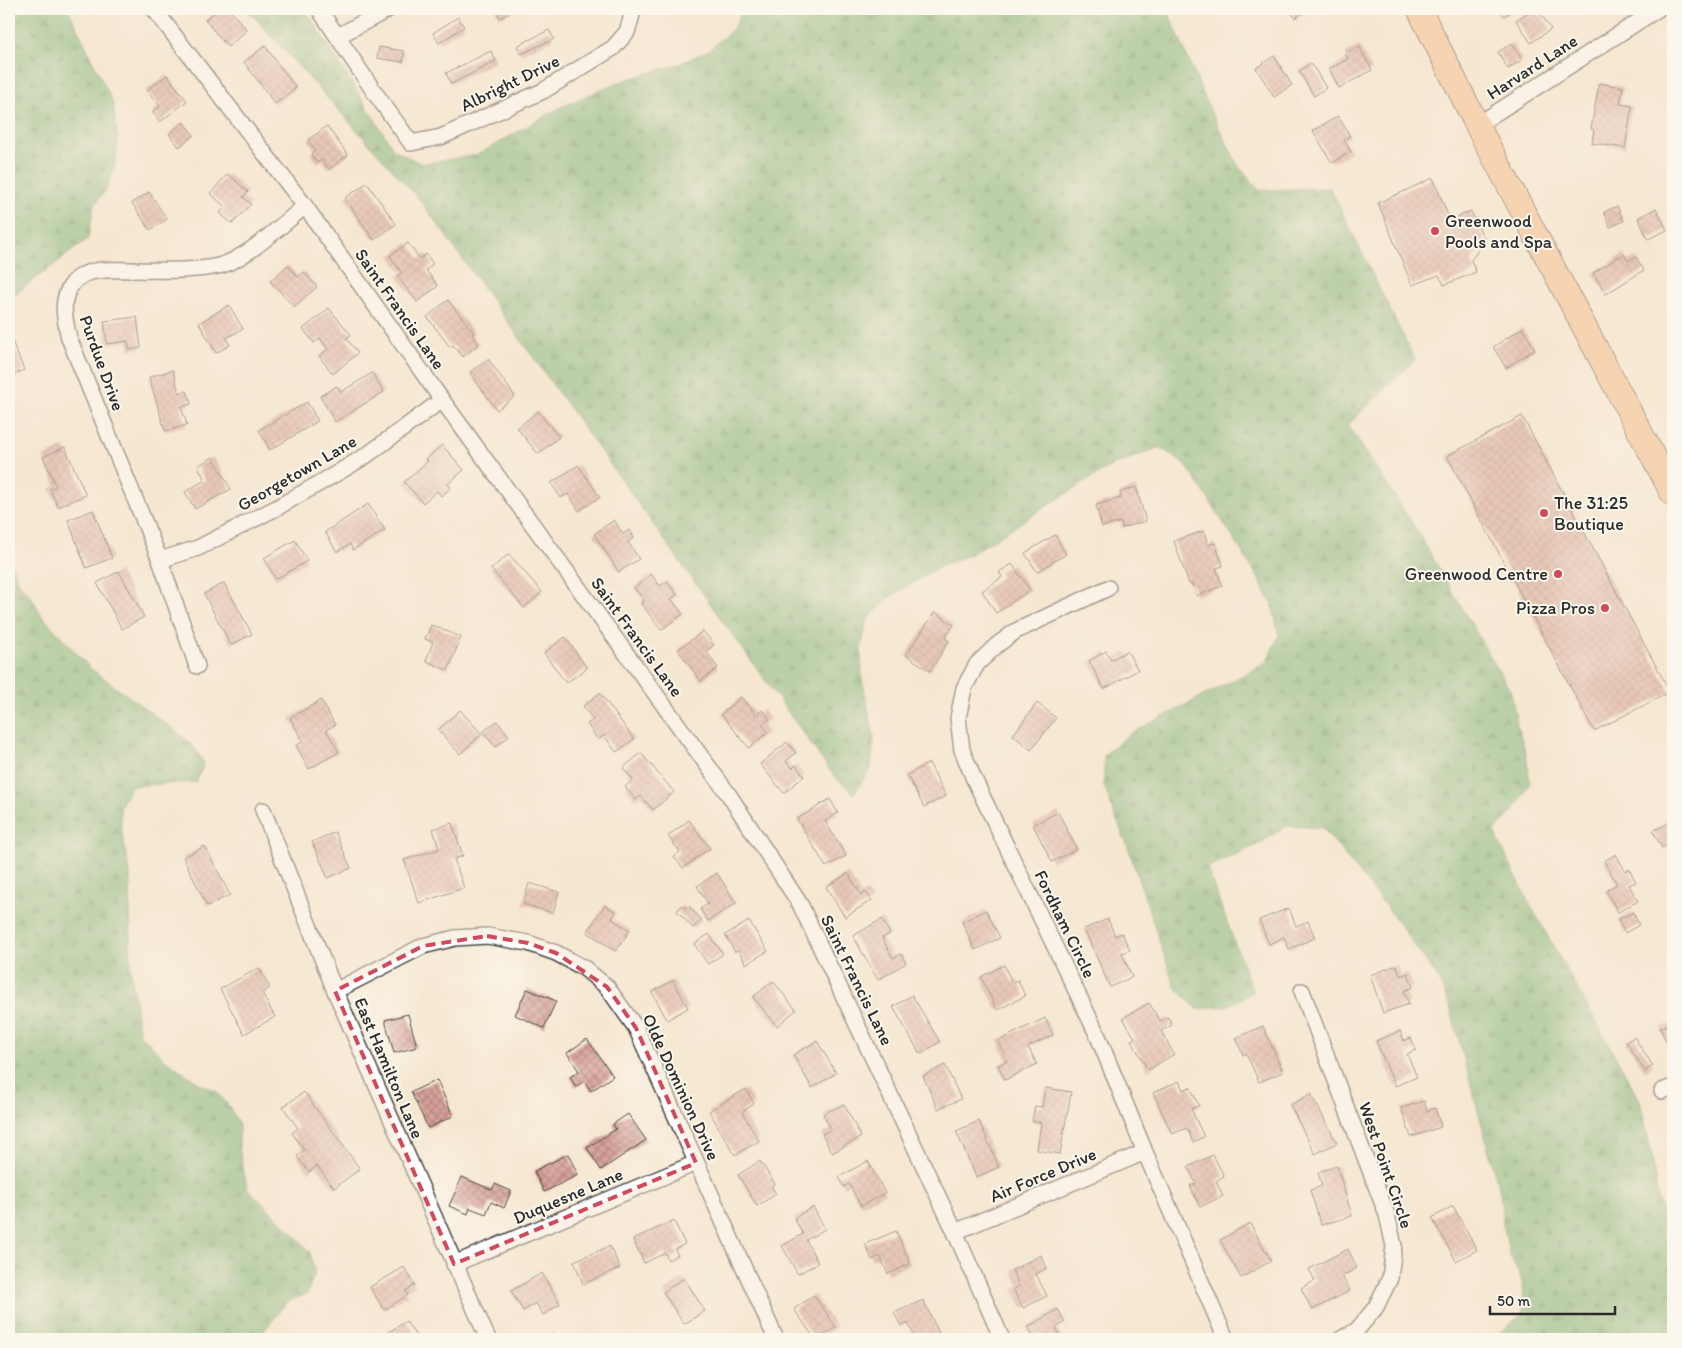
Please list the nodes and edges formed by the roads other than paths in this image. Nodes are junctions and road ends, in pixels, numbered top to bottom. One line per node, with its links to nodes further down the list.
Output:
1 (154, 9): 9 (street, Saint Francis Lane)
2 (319, 9): 7 (street)
3 (389, 9): 7 (street)
4 (1419, 9): 8 (main road)
5 (1658, 9): 8 (street, Harvard Lane)
6 (631, 12): 7 (street, Albright Drive)
7 (338, 36)
8 (1477, 125): 11 (main road)
9 (305, 206): 10 (street, Saint Francis Lane); 12 (street, Purdue Drive)
10 (442, 400): 12 (street, Georgetown Lane); 20 (street, Saint Francis Lane)
11 (1673, 494)
12 (160, 560): 14 (street, Purdue Drive)
13 (1108, 588): 18 (street, Fordham Circle)
14 (197, 666)
15 (263, 810): 16 (street, East Hamilton Lane)
16 (335, 991): 19 (street, Olde Dominion Drive); 21 (street, East Hamilton Lane)
17 (1302, 991): 26 (street, West Point Circle)
18 (1145, 1152): 20 (street, Air Force Drive); 25 (street, Fordham Circle)
19 (696, 1163): 21 (street, Duquesne Lane); 23 (street, Olde Dominion Drive)
20 (955, 1232): 24 (street, Saint Francis Lane)
21 (454, 1264): 22 (street, East Hamilton Lane)
22 (488, 1339)
23 (776, 1339)
24 (1002, 1339)
25 (1226, 1339)
26 (1341, 1339)

